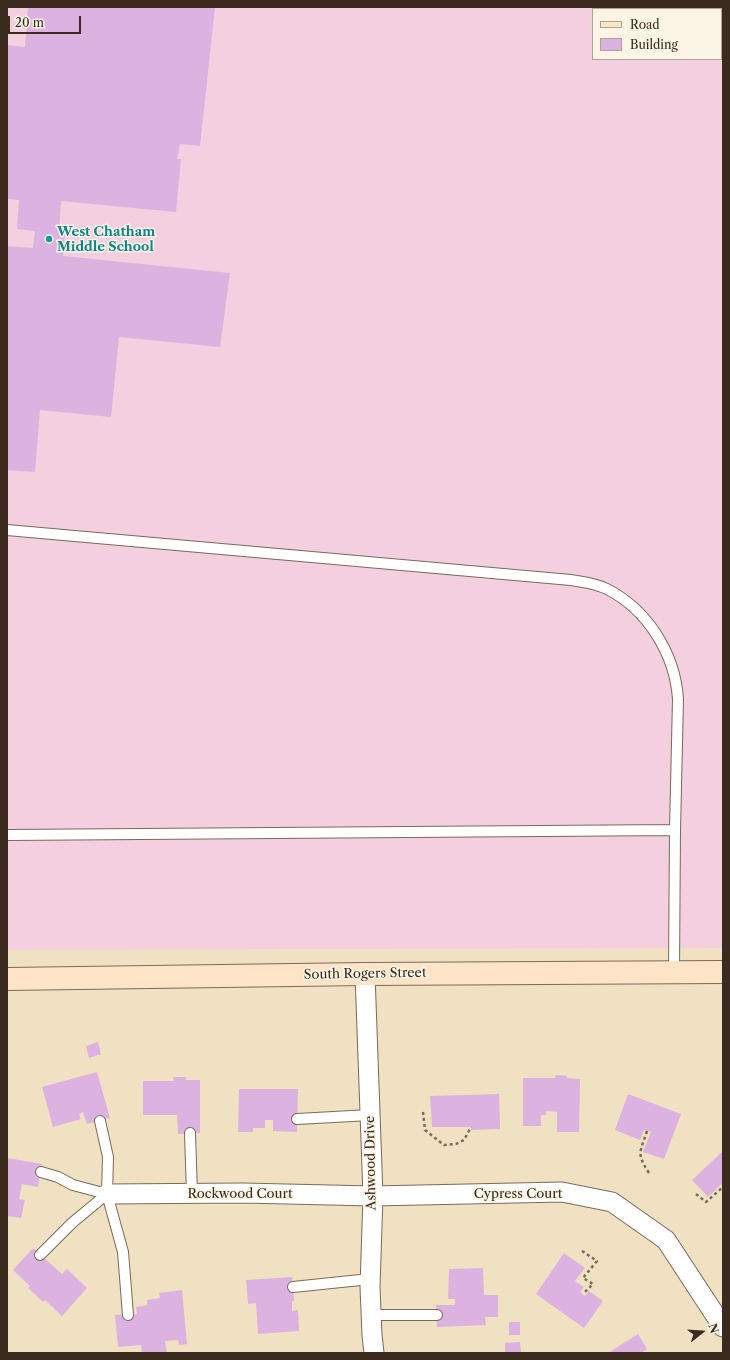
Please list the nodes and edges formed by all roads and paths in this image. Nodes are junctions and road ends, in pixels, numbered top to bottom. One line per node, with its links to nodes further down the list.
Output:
1 (7, 530): 2 (lane)
2 (675, 830): 3 (lane); 4 (lane)
3 (7, 835)
4 (674, 971): 5 (street, South Rogers Street); 6 (street, South Rogers Street)
5 (723, 972)
6 (365, 974): 7 (street, South Rogers Street); 9 (street, Ashwood Drive)
7 (7, 979)
8 (422, 1112): 12 (path)
9 (370, 1115): 10 (lane); 21 (street, Ashwood Drive)
10 (297, 1119)
11 (100, 1121): 18 (lane)
12 (471, 1127)
13 (647, 1131): 16 (path)
14 (190, 1134): 19 (lane)
15 (40, 1172): 18 (lane)
16 (649, 1173)
17 (723, 1187): 20 (path)
18 (107, 1194): 19 (street, Rockwood Court); 23 (lane); 27 (lane)
19 (192, 1194): 21 (street, Rockwood Court)
20 (696, 1194)
21 (373, 1196): 24 (street, Ashwood Drive); 30 (street, Cypress Court)
22 (582, 1251): 26 (path)
23 (40, 1255)
24 (370, 1279): 25 (lane); 28 (street, Ashwood Drive)
25 (293, 1287)
26 (583, 1294)
27 (128, 1315)
28 (371, 1315): 29 (lane); 31 (street, Ashwood Drive)
29 (437, 1315)
30 (723, 1326)
31 (374, 1353)

